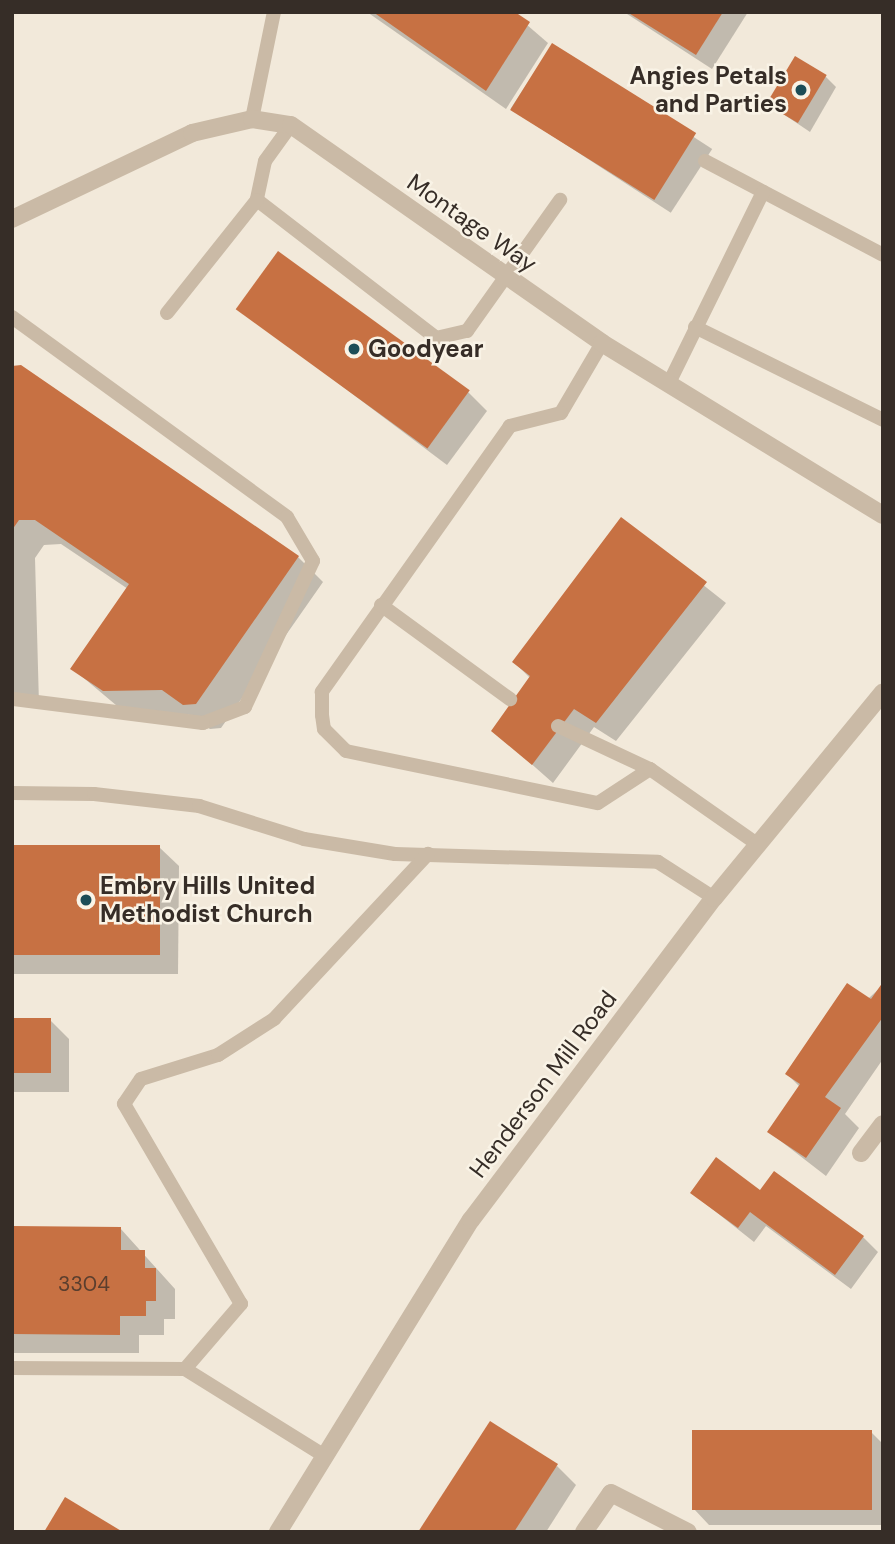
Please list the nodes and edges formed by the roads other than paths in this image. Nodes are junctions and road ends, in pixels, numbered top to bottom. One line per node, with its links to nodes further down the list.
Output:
1 (274, 12): 2 (lane)
2 (252, 119): 3 (street, Montage Way); 8 (street, Montage Way)
3 (291, 125): 6 (lane); 10 (street, Montage Way)
4 (705, 161): 5 (lane)
5 (763, 192): 9 (lane); 13 (lane)
6 (257, 200): 10 (lane); 11 (lane)
7 (560, 201): 10 (lane)
8 (12, 219)
9 (883, 255)
10 (508, 277): 14 (street, Montage Way)
11 (167, 313)
12 (12, 317): 20 (lane)
13 (695, 327): 15 (lane); 16 (lane)
14 (602, 343): 15 (street, Montage Way); 18 (lane)
15 (669, 383): 17 (street, Montage Way)
16 (883, 420)
17 (883, 515)
18 (380, 605): 21 (lane); 23 (lane)
19 (881, 698): 25 (street, Henderson Mill Road)
20 (12, 699)
21 (510, 699)
22 (558, 726): 23 (lane)
23 (650, 769): 25 (lane)
24 (12, 793): 26 (lane)
25 (757, 844): 27 (street, Henderson Mill Road)
26 (428, 854): 27 (lane); 31 (lane)
27 (714, 898): 32 (street, Henderson Mill Road)
28 (883, 1124): 29 (street)
29 (861, 1153)
30 (12, 1368): 31 (lane)
31 (185, 1369): 32 (lane)
32 (325, 1456): 33 (street, Henderson Mill Road)
33 (278, 1532)
34 (584, 1532): 35 (street)
35 (688, 1532)

